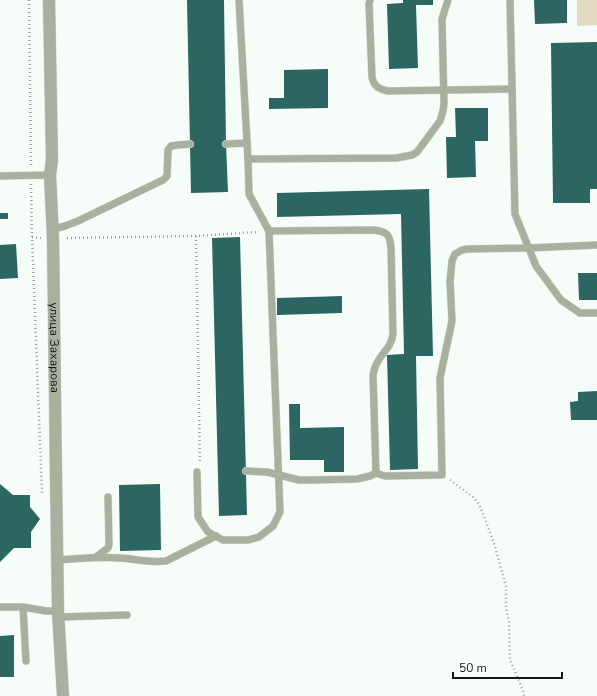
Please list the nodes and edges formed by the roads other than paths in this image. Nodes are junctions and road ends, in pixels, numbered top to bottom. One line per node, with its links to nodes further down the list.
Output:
1 (49, 0): 13 (street, улица Захарова)
2 (239, 0): 8 (lane)
3 (370, 0): 7 (lane)
4 (448, 0): 7 (lane)
5 (510, 0): 6 (lane)
6 (512, 89): 7 (lane); 17 (lane)
7 (443, 91): 11 (lane)
8 (247, 143): 10 (lane); 11 (lane)
9 (190, 144): 15 (lane)
10 (226, 144)
11 (248, 159): 14 (lane)
12 (0, 176): 13 (lane)
13 (50, 176): 15 (street, улица Захарова)
14 (269, 231): 21 (lane); 22 (lane)
15 (52, 233): 26 (street, улица Захарова)
16 (597, 245): 17 (lane)
17 (528, 248): 18 (lane); 21 (lane)
18 (597, 313)
19 (246, 471): 22 (lane)
20 (196, 472): 24 (lane)
21 (376, 473): 22 (lane)
22 (279, 475): 24 (lane)
23 (108, 497): 25 (lane)
24 (216, 536): 25 (lane)
25 (96, 558): 26 (lane)
26 (57, 560): 29 (street, улица Захарова)
27 (0, 607): 28 (lane)
28 (23, 607): 29 (lane); 31 (lane)
29 (59, 614): 30 (lane); 32 (street, улица Захарова)
30 (127, 615)
31 (26, 661)
32 (63, 696)

